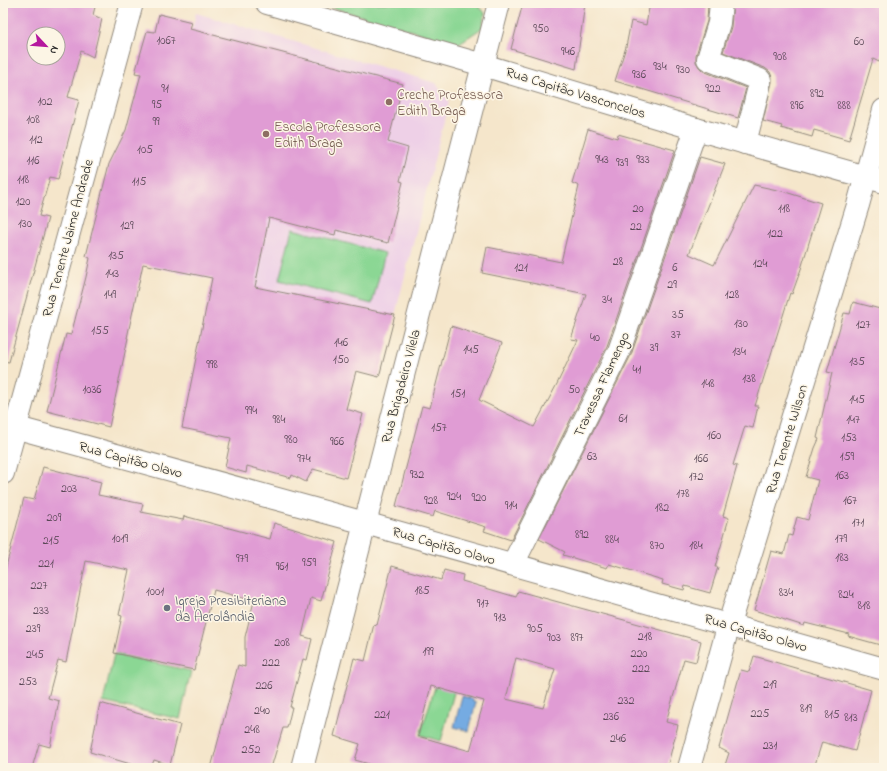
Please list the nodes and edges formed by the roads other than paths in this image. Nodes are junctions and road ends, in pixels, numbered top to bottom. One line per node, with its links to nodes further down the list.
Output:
1 (132, 3): 10 (street, Rua Tenente Jaime Andrade)
2 (267, 3): 5 (street, Rua Capitão Vasconcelos)
3 (499, 3): 5 (street, Rua Brigadeiro Vilela)
4 (722, 3): 8 (street)
5 (483, 65): 7 (street, Rua Capitão Vasconcelos); 12 (street, Rua Brigadeiro Vilela)
6 (884, 110): 9 (street, Rua Tenente Wilson)
7 (696, 129): 8 (street, Rua Capitão Vasconcelos); 13 (street, Travessa Flamengo)
8 (745, 143): 9 (street, Rua Capitão Vasconcelos)
9 (875, 179): 14 (street, Rua Tenente Wilson)
10 (9, 426): 11 (street, Rua Tenente Jaime Andrade); 12 (street, Rua Capitão Olavo)
11 (3, 473)
12 (365, 523): 13 (street, Rua Capitão Olavo); 16 (street, Rua Brigadeiro Vilela)
13 (513, 564): 14 (street, Rua Capitão Olavo)
14 (729, 624): 15 (street, Rua Capitão Olavo); 17 (street, Rua Tenente Wilson)
15 (884, 669)
16 (302, 768)
17 (689, 768)

